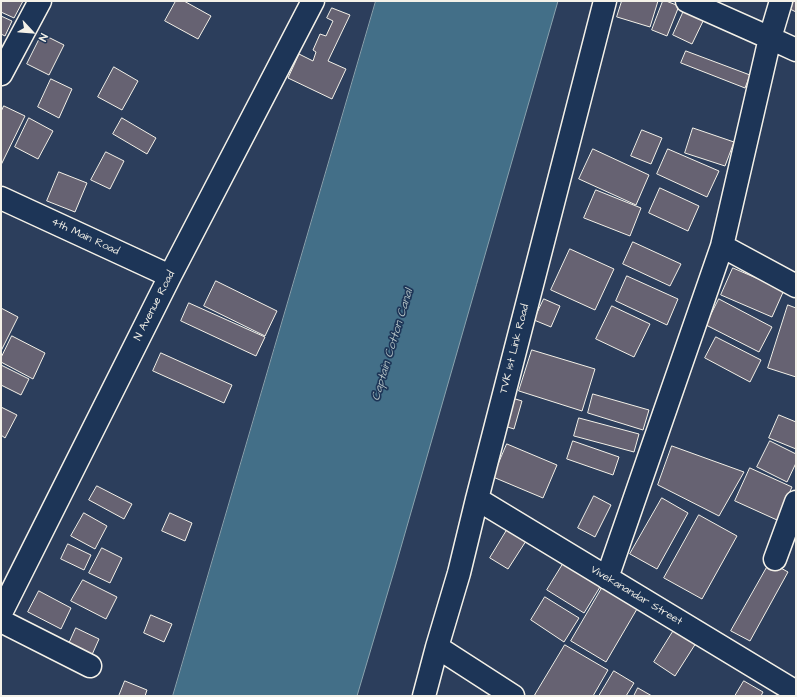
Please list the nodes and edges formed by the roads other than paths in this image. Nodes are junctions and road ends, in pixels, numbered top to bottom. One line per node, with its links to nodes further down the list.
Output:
1 (40, 1): 8 (street)
2 (313, 1): 11 (street, N Avenue Road)
3 (605, 1): 13 (street, TVK 1st Link Road)
4 (687, 1): 6 (street)
5 (781, 1): 6 (street)
6 (770, 38): 7 (street); 10 (street)
7 (796, 50)
8 (1, 74)
9 (1, 198): 11 (street, 4th Main Road)
10 (722, 246): 12 (street); 16 (street)
11 (170, 276): 17 (street, N Avenue Road)
12 (796, 286)
13 (477, 499): 16 (street, Vivekanandar Street); 19 (street, TVK 1st Link Road)
14 (796, 502): 15 (street)
15 (775, 559)
16 (607, 578): 21 (street, Vivekanandar Street)
17 (1, 613)
18 (1, 622): 20 (street)
19 (437, 647): 22 (street, TVK 1st Link Road); 23 (street)
20 (90, 666)
21 (796, 692)
22 (424, 696)
23 (513, 696)

